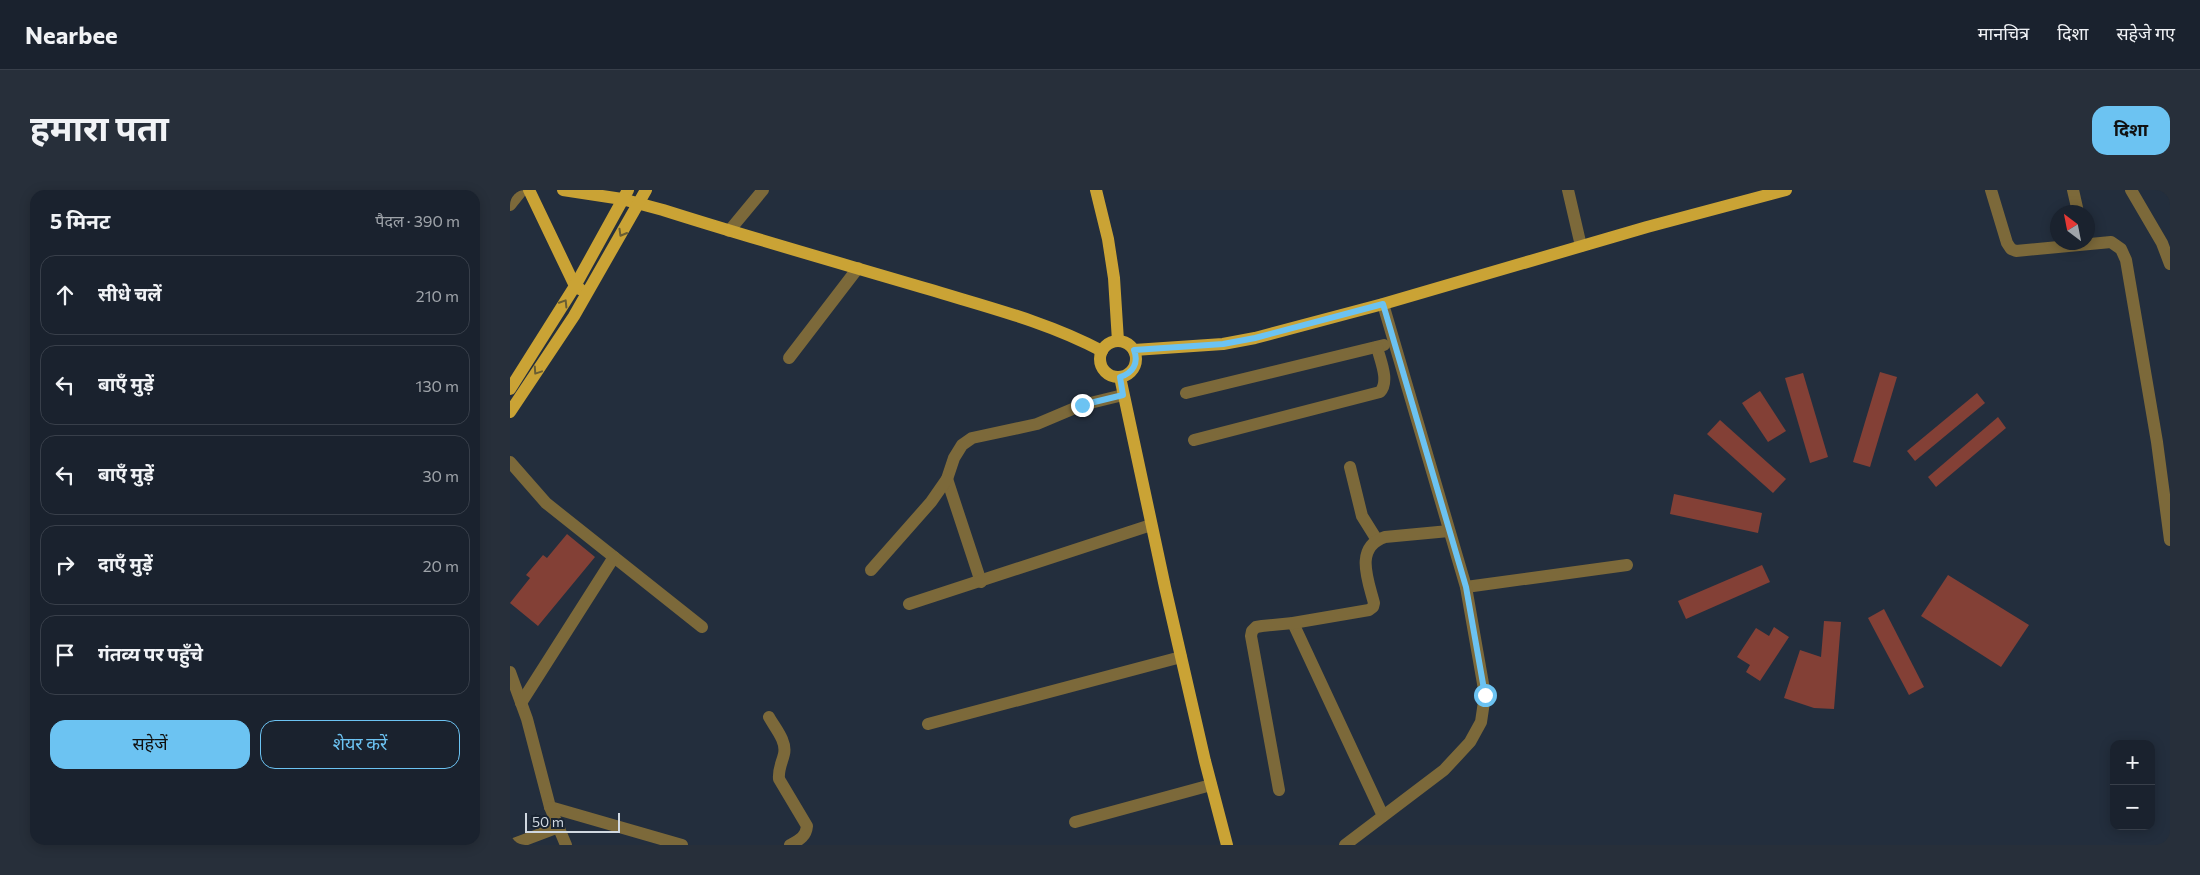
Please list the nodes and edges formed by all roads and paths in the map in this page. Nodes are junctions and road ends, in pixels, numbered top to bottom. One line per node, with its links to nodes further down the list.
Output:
1 (522, 190): 14 (street)
2 (529, 190): 22 (main road)
3 (563, 190): 12 (main road)
4 (646, 190): 13 (main road)
5 (762, 190): 16 (street)
6 (1096, 190): 25 (main road)
7 (1568, 190): 18 (street)
8 (1786, 190): 18 (main road)
9 (1991, 190): 19 (street)
10 (2073, 190): 15 (street)
11 (2131, 190): 20 (street)
12 (625, 195): 13 (main road); 22 (main road)
13 (639, 204): 16 (main road); 23 (main road, one-way to 23)
14 (510, 205)
15 (2076, 205)
16 (729, 231): 21 (main road)
17 (2095, 244): 43 (street)
18 (1581, 246): 24 (main road)
19 (2050, 248)
20 (2170, 264)
21 (858, 268): 28 (main road); 30 (street)
22 (575, 286): 23 (main road); 32 (main road, one-way to 22)
23 (588, 292): 35 (main road, one-way to 35)
24 (1383, 304): 26 (street); 29 (main road)
25 (1118, 341): 28 (main road); 29 (main road)
26 (1394, 343): 27 (street); 41 (street)
27 (1377, 347): 33 (street); 36 (street)
28 (1102, 350): 31 (main road)
29 (1134, 350): 31 (main road)
30 (789, 358)
31 (1120, 377): 34 (main road)
32 (510, 387)
33 (1186, 393)
34 (1123, 395): 39 (street); 40 (main road)
35 (510, 412)
36 (1194, 440)
37 (510, 462): 44 (street)
38 (1350, 468): 42 (street)
39 (947, 479): 46 (street); 47 (street)
40 (1152, 525): 47 (street); 52 (main road)
41 (1449, 531): 42 (street); 48 (street)
42 (1377, 540): 50 (street)
43 (2170, 540)
44 (614, 557): 51 (street); 54 (street)
45 (1627, 565): 48 (street)
46 (870, 570)
47 (981, 582): 49 (street)
48 (1466, 587): 60 (street)
49 (909, 604)
50 (1294, 623): 58 (street); 60 (street)
51 (702, 627)
52 (1181, 657): 56 (street); 57 (main road)
53 (510, 672): 54 (street)
54 (521, 703): 59 (street)
55 (769, 717): 66 (street)
56 (928, 724)
57 (1212, 785): 61 (street); 67 (main road)
58 (1279, 790)
59 (550, 807): 62 (street); 65 (street)
60 (1383, 816): 68 (street)
61 (1076, 822)
62 (559, 828): 63 (street); 64 (street)
63 (511, 845)
64 (566, 845)
65 (682, 845)
66 (790, 845)
67 (1227, 845)
68 (1345, 845)

